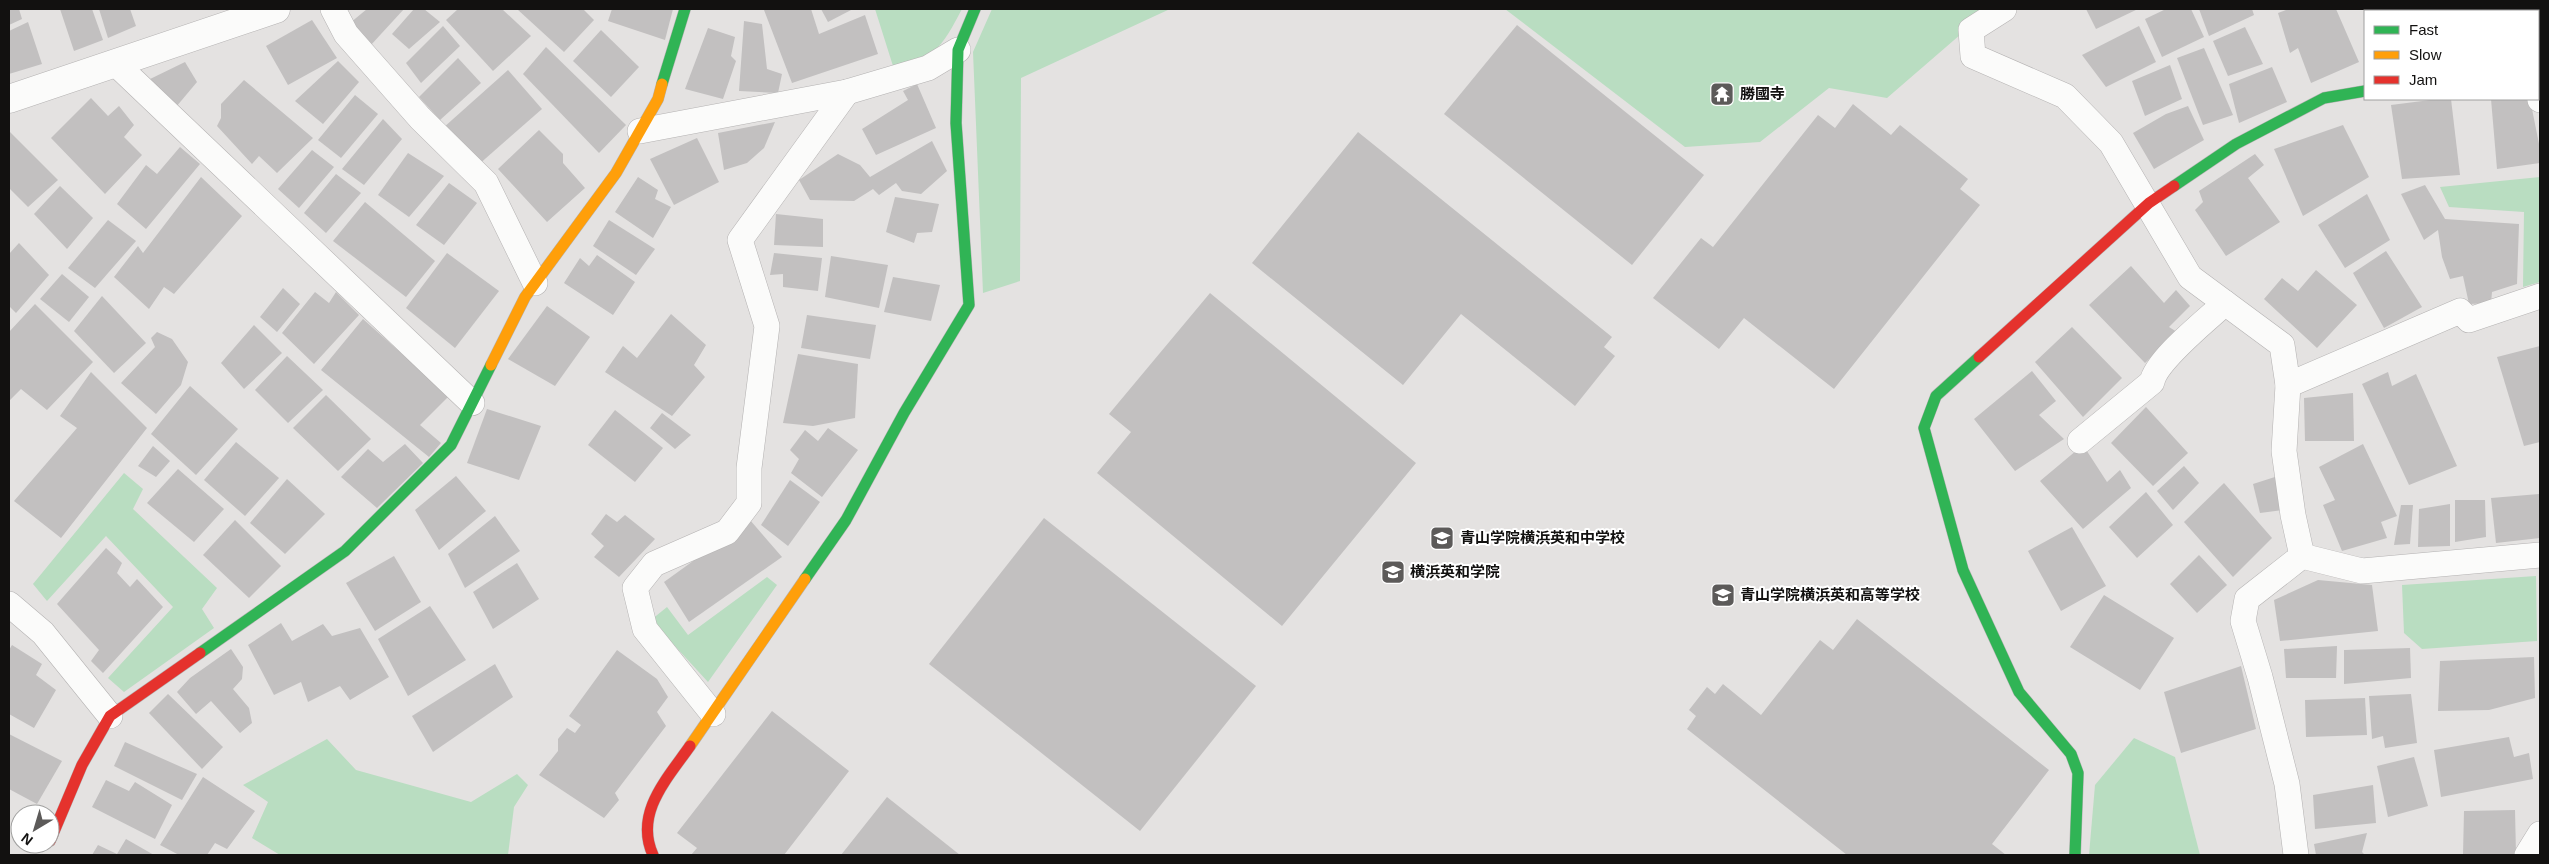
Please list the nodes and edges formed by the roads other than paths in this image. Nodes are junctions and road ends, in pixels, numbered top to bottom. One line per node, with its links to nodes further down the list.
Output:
1 (276, 9): 7 (street)
2 (333, 9): 13 (lane)
3 (685, 9): 11 (street)
4 (975, 9): 6 (street)
5 (2004, 9): 12 (lane)
6 (958, 50): 9 (lane); 22 (street)
7 (115, 63): 10 (street); 17 (lane)
8 (2364, 91): 12 (street)
9 (846, 92): 11 (lane); 22 (lane)
10 (9, 99)
11 (640, 131): 13 (street)
12 (2149, 204): 15 (lane); 27 (street)
13 (535, 283): 17 (street)
14 (2540, 296): 16 (lane)
15 (2225, 303): 16 (lane); 18 (lane)
16 (2288, 385): 20 (lane)
17 (472, 403): 23 (street)
18 (2080, 441)
19 (2540, 555): 20 (lane)
20 (2302, 556): 28 (lane)
21 (9, 604): 23 (lane)
22 (713, 714): 26 (street)
23 (110, 716): 24 (street)
24 (60, 817)
25 (2540, 834): 29 (lane)
26 (653, 855)
27 (2076, 855)
28 (2296, 855)
29 (2527, 855)

